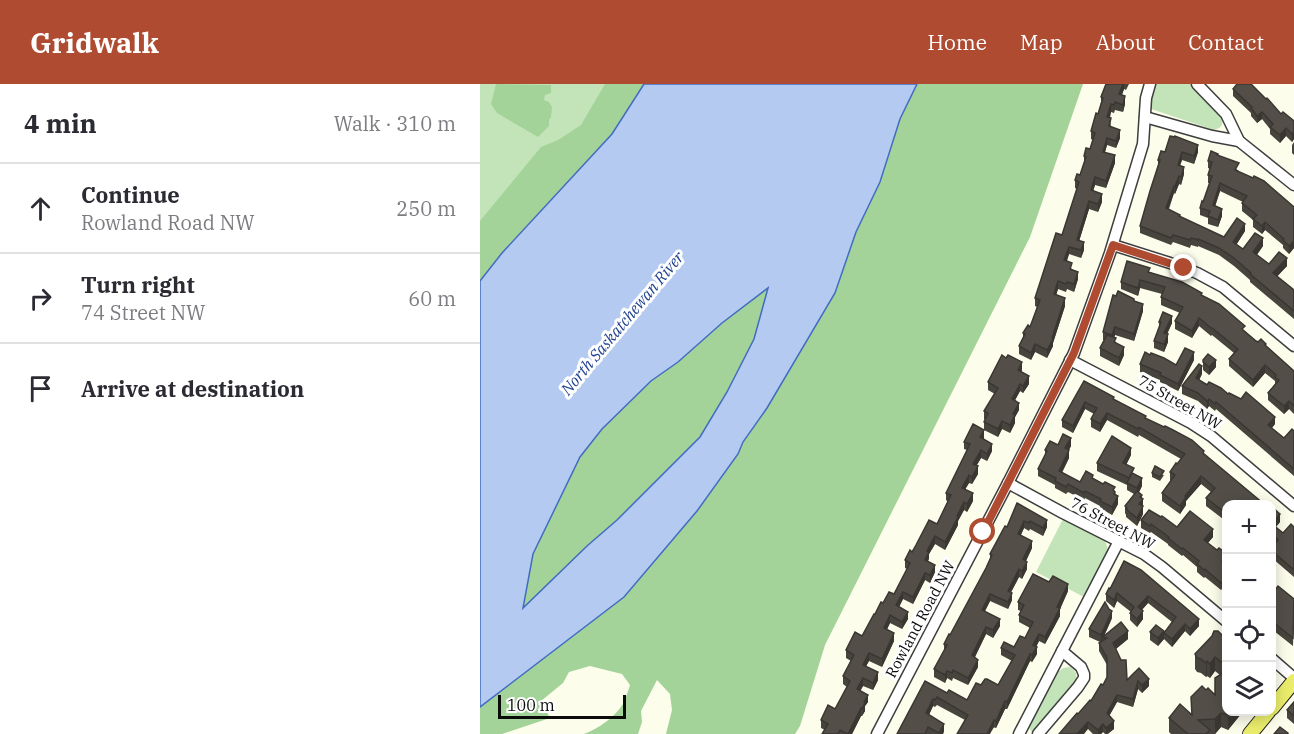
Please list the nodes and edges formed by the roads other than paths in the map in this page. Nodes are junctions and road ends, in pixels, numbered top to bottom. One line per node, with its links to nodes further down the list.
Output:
1 (1150, 84): 3 (street, Rowland Road NW)
2 (1197, 84): 4 (street)
3 (1145, 117): 4 (street); 6 (street, Rowland Road NW)
4 (1239, 141): 5 (street)
5 (1294, 186)
6 (1113, 245): 7 (street); 8 (street, Rowland Road NW)
7 (1294, 346)
8 (1070, 360): 9 (street, Rowland Road NW); 10 (street, 75 Street NW)
9 (1008, 483): 11 (street, 76 Street NW); 18 (street, Rowland Road NW)
10 (1294, 506)
11 (1119, 541): 12 (street, 76 Street NW); 13 (street)
12 (1222, 617)
13 (1062, 651): 19 (street); 20 (street)
14 (1275, 662): 15 (street)
15 (1294, 679): 16 (main road)
16 (1276, 703)
17 (1264, 716): 21 (main road)
18 (877, 734)
19 (1019, 734)
20 (1038, 734)
21 (1250, 734)

